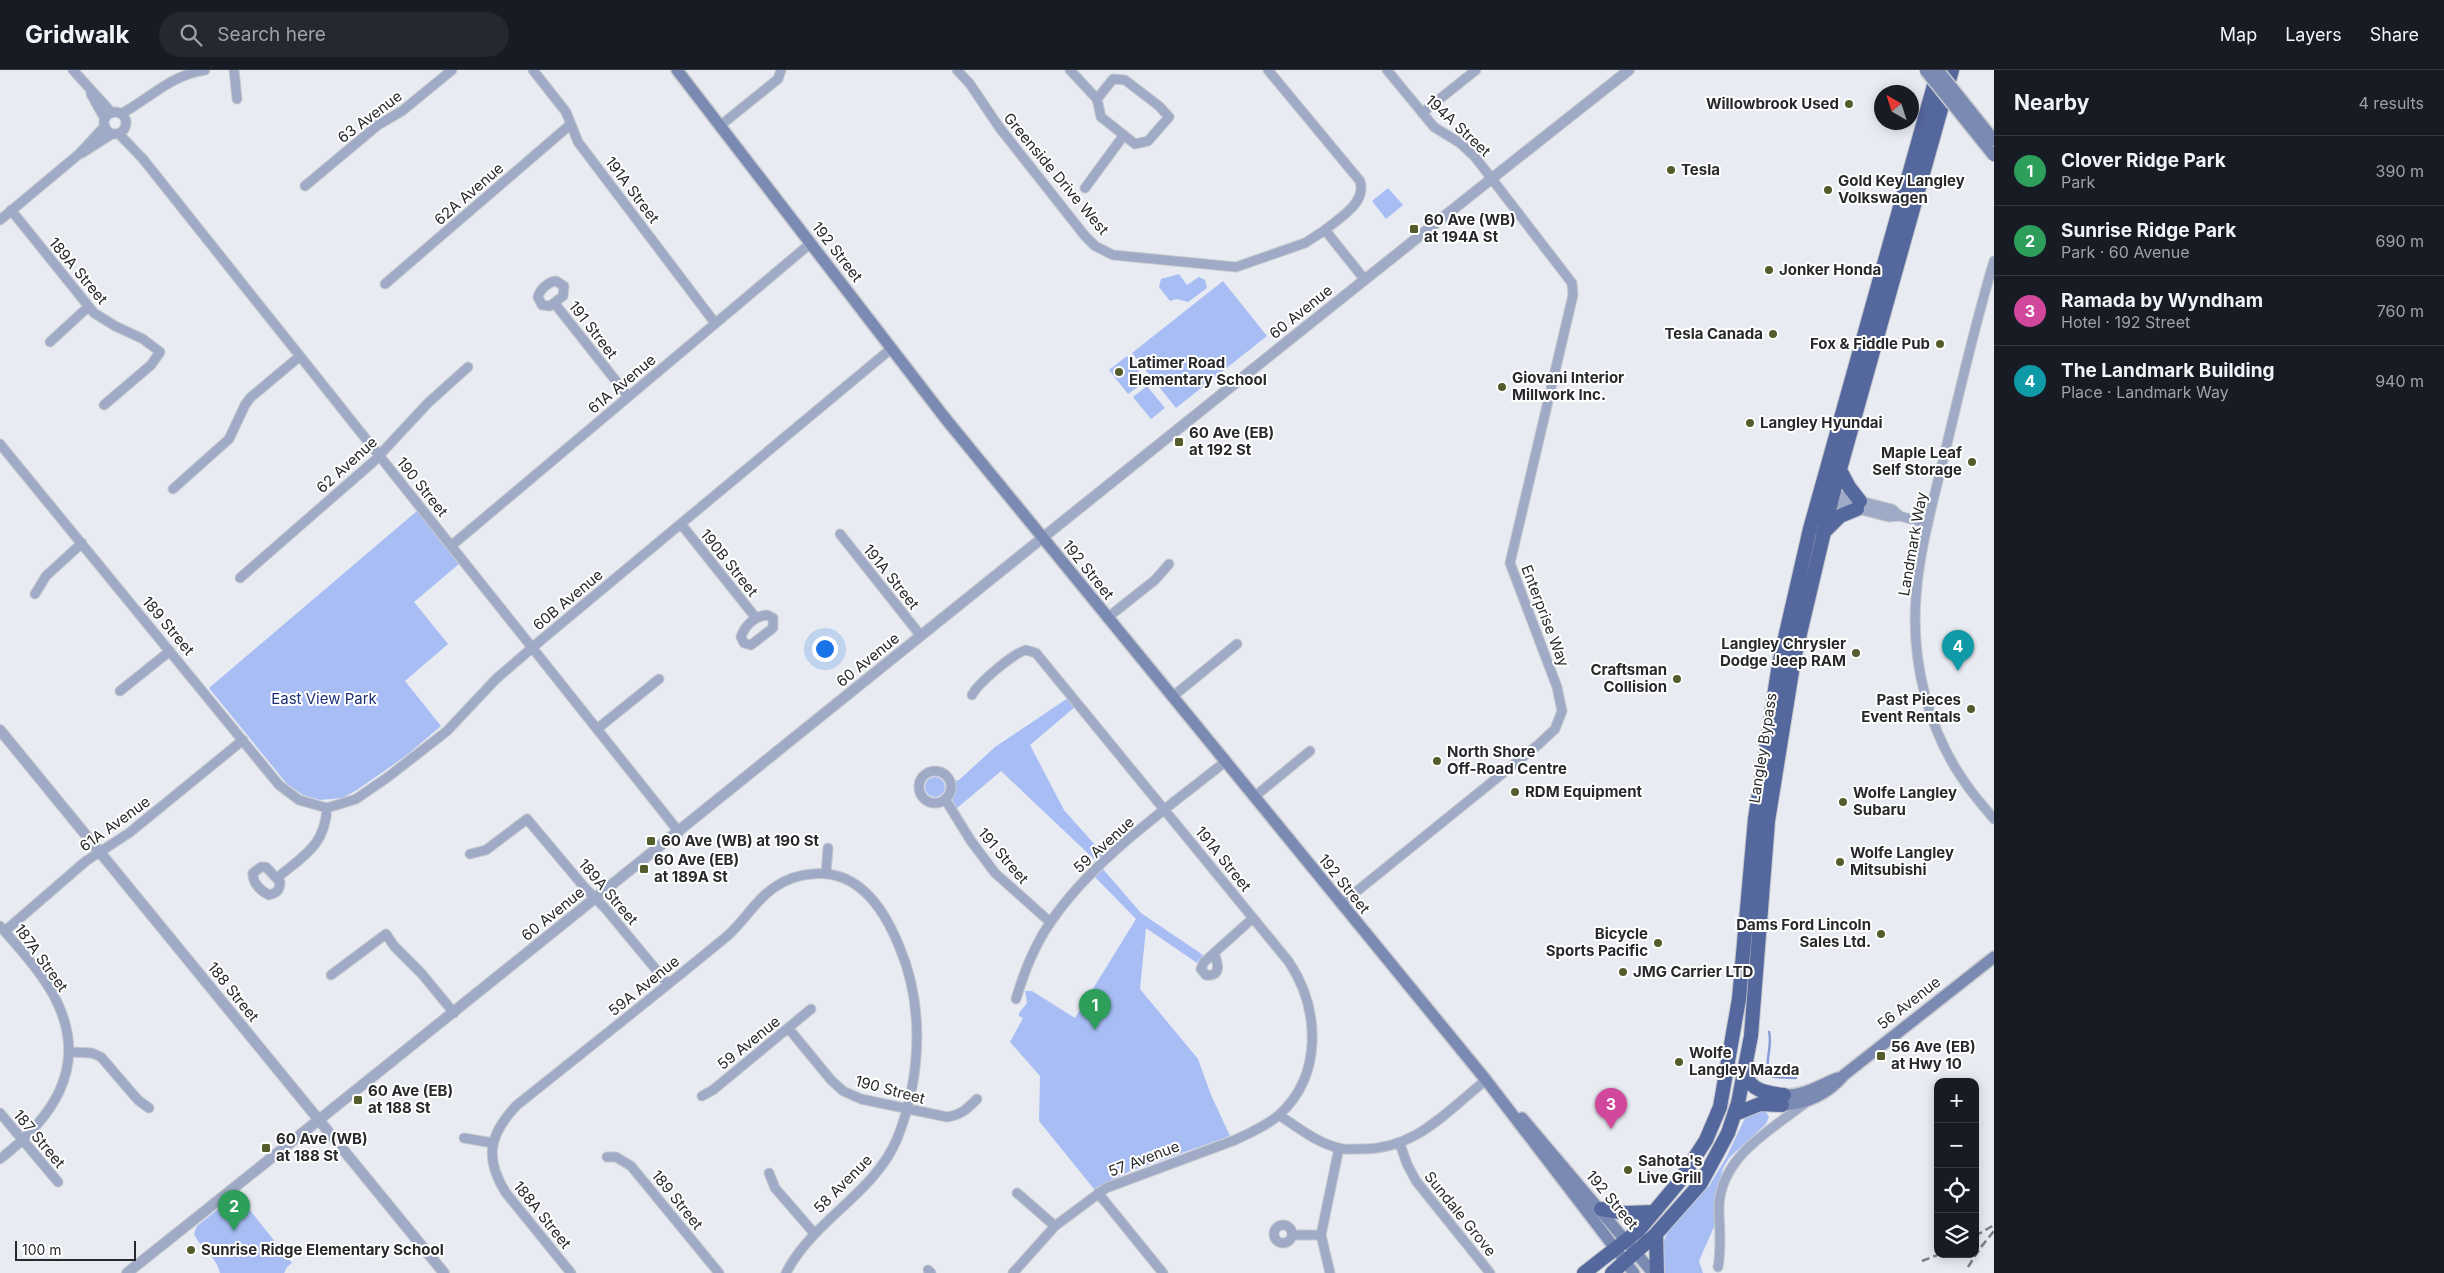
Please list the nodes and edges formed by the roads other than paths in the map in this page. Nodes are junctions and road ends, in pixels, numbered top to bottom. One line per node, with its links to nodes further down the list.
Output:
1 (73, 70): 20 (street, 190 Street)
2 (206, 70): 20 (street)
3 (234, 70): 17 (street)
4 (452, 70): 27 (street, 63 Avenue)
5 (534, 70): 21 (street, 191A Street)
6 (677, 70): 22 (main road, 192 Street)
7 (781, 70): 22 (street)
8 (957, 70): 31 (street, Greenside Drive West)
9 (1070, 70): 18 (street)
10 (1268, 70): 31 (street, Greenside Drive West)
11 (1387, 70): 19 (street, 194A Street)
12 (1476, 70): 19 (street)
13 (1629, 70): 26 (street, 60 Avenue)
14 (1925, 70): 25 (main road, bridge)
15 (1938, 70): 24 (main road, bridge); 49 (highway, Langley Bypass)
16 (1952, 70): 47 (highway, Langley Bypass)
17 (237, 99)
18 (1097, 99): 23 (street); 23 (street)
19 (1422, 114): 26 (street, 194A Street)
20 (116, 124): 29 (street); 41 (street, 190 Street)
21 (570, 124): 35 (street, 62A Avenue); 38 (street, 191A Street)
22 (721, 125): 32 (main road, 192 Street)
23 (1124, 135): 28 (street)
24 (1994, 140)
25 (1994, 156)
26 (1492, 179): 34 (street, 60 Avenue); 88 (street, Enterprise Way)
27 (306, 186)
28 (1084, 188)
29 (11, 210): 30 (street); 37 (street, 189A Street)
30 (0, 220)
31 (1325, 230): 34 (street)
32 (811, 243): 38 (street, 61A Avenue); 40 (main road, 192 Street)
33 (1994, 261): 52 (street, Landmark Way)
34 (1365, 280): 55 (street, 60 Avenue)
35 (385, 284)
36 (555, 304): 43 (street, 191 Street)
37 (88, 306): 39 (street); 44 (street, 189A Street)
38 (715, 323): 43 (street, 61A Avenue)
39 (50, 342)
40 (892, 348): 51 (street, 60B Avenue); 55 (main road, 192 Street)
41 (300, 356): 46 (street, 190 Street); 48 (street)
42 (468, 367): 46 (street, 62 Avenue)
43 (628, 396): 57 (street, 61A Avenue)
44 (104, 404)
45 (2, 450): 56 (street, 189 Street)
46 (379, 456): 57 (street, 190 Street); 59 (street, 62 Avenue)
47 (1840, 470): 49 (highway, Langley Bypass); 50 (highway)
48 (173, 489)
49 (1826, 497): 50 (street); 53 (highway, Langley Bypass); 127 (highway, Langley Bypass)
50 (1859, 505): 52 (street); 53 (highway)
51 (681, 524): 61 (street, 190B Street); 65 (street, 60B Avenue)
52 (1928, 524): 80 (street, Landmark Way)
53 (1823, 533): 101 (highway, Langley Bypass)
54 (840, 534): 63 (street, 191A Street)
55 (1042, 538): 62 (main road, 192 Street); 63 (street, 60 Avenue)
56 (82, 543): 60 (street); 66 (street, 189 Street)
57 (451, 546): 65 (street, 190 Street)
58 (1168, 564): 62 (street)
59 (240, 578)
60 (35, 594)
61 (756, 618)
62 (1107, 618): 70 (main road, 192 Street)
63 (921, 636): 81 (street, 60 Avenue)
64 (1237, 644): 70 (street)
65 (532, 648): 71 (street, 190 Street); 78 (street, 60B Avenue)
66 (170, 651): 68 (street); 73 (street, 189 Street)
67 (659, 679): 71 (street)
68 (120, 691)
69 (972, 695): 79 (street, 191A Street)
70 (1172, 697): 75 (main road, 192 Street)
71 (597, 729): 81 (street, 190 Street)
72 (0, 730): 83 (street, 188 Street)
73 (243, 740): 78 (street, 189 Street); 83 (street, 61A Avenue)
74 (1310, 751): 76 (street)
75 (1225, 762): 76 (main road, 192 Street); 79 (street, 59 Avenue)
76 (1254, 797): 88 (main road, 192 Street)
77 (945, 800): 90 (street, 191 Street)
78 (327, 808): 86 (street)
79 (1166, 810): 89 (street, 191A Street); 90 (street, 59 Avenue)
80 (1994, 819)
81 (679, 832): 87 (street, 60 Avenue)
82 (828, 848): 85 (street)
83 (100, 852): 91 (street, 61A Avenue); 113 (street, 188 Street)
84 (470, 854): 87 (street, 189A Street)
85 (826, 874): 95 (street, 59A Avenue); 109 (street, 58 Avenue)
86 (277, 878)
87 (596, 898): 95 (street, 189A Street); 98 (street, 60 Avenue)
88 (1341, 904): 103 (main road, 192 Street)
89 (1253, 918): 92 (street); 112 (street, 191A Street)
90 (1050, 922): 96 (street, 59 Avenue)
91 (2, 928): 100 (street, 187A Street)
92 (1214, 953)
93 (1994, 957): 102 (main road, 56 Avenue)
94 (331, 975): 98 (street)
95 (668, 984): 117 (street, 59A Avenue)
96 (1016, 999)
97 (811, 1009): 99 (street, 59 Avenue)
98 (454, 1013): 113 (street, 60 Avenue)
99 (789, 1029): 104 (street, 59 Avenue); 109 (street, 190 Street)
100 (69, 1052): 108 (street); 116 (street)
101 (1745, 1073): 107 (highway); 111 (highway, Langley Bypass)
102 (1844, 1075): 106 (main road, 56 Avenue); 107 (main road, 56 Avenue)
103 (1486, 1080): 118 (street); 126 (main road, 192 Street); 134 (main road, 192 Street)
104 (702, 1096)
105 (977, 1099): 109 (street, 190 Street)
106 (1812, 1099): 107 (main road, 56 Avenue); 114 (street, 56 Avenue)
107 (1783, 1100): 111 (highway); 114 (street, 56 Avenue)
108 (148, 1108)
109 (906, 1109): 129 (street, 58 Avenue)
110 (0, 1113): 116 (street, 187 Street)
111 (1735, 1114): 130 (highway, Langley Bypass)
112 (1279, 1115): 119 (street); 125 (street, 57 Avenue)
113 (319, 1119): 138 (street, 60 Avenue); 139 (street, 188 Street)
114 (1770, 1132): 137 (street, 56 Avenue)
115 (464, 1138): 117 (street)
116 (23, 1141): 121 (street); 123 (street, 187 Street)
117 (492, 1143): 140 (street, 188A Street)
118 (1400, 1144): 119 (street); 146 (street, Sundale Grove)
119 (1339, 1148): 132 (street)
120 (607, 1157): 141 (street, 189 Street)
121 (0, 1159)
122 (769, 1173): 129 (street)
123 (58, 1182)
124 (1017, 1193): 128 (street)
125 (1098, 1193): 128 (street, 57 Avenue); 144 (street)
126 (1601, 1209): 127 (highway); 133 (main road, 192 Street)
127 (1654, 1212): 133 (highway, Langley Bypass)
128 (1055, 1226): 143 (street, 57 Avenue)
129 (814, 1233): 142 (street, 58 Avenue)
130 (1656, 1234): 135 (highway, Langley Bypass); 151 (highway)
131 (1292, 1235): 132 (street)
132 (1322, 1235): 145 (street)
133 (1626, 1240): 134 (highway, Langley Bypass); 135 (main road, 192 Street)
134 (1615, 1249): 136 (main road, 192 Street); 147 (highway)
135 (1636, 1252): 136 (highway, Langley Bypass); 150 (main road, 192 Street)
136 (1625, 1262): 148 (highway); 149 (main road, 192 Street)
137 (1718, 1267)
138 (127, 1273)
139 (444, 1273)
140 (571, 1273)
141 (719, 1273)
142 (786, 1273)
143 (1013, 1273)
144 (1163, 1273)
145 (1330, 1273)
146 (1490, 1273)
147 (1584, 1273)
148 (1612, 1273)
149 (1634, 1273)
150 (1653, 1273)
151 (1657, 1273)

